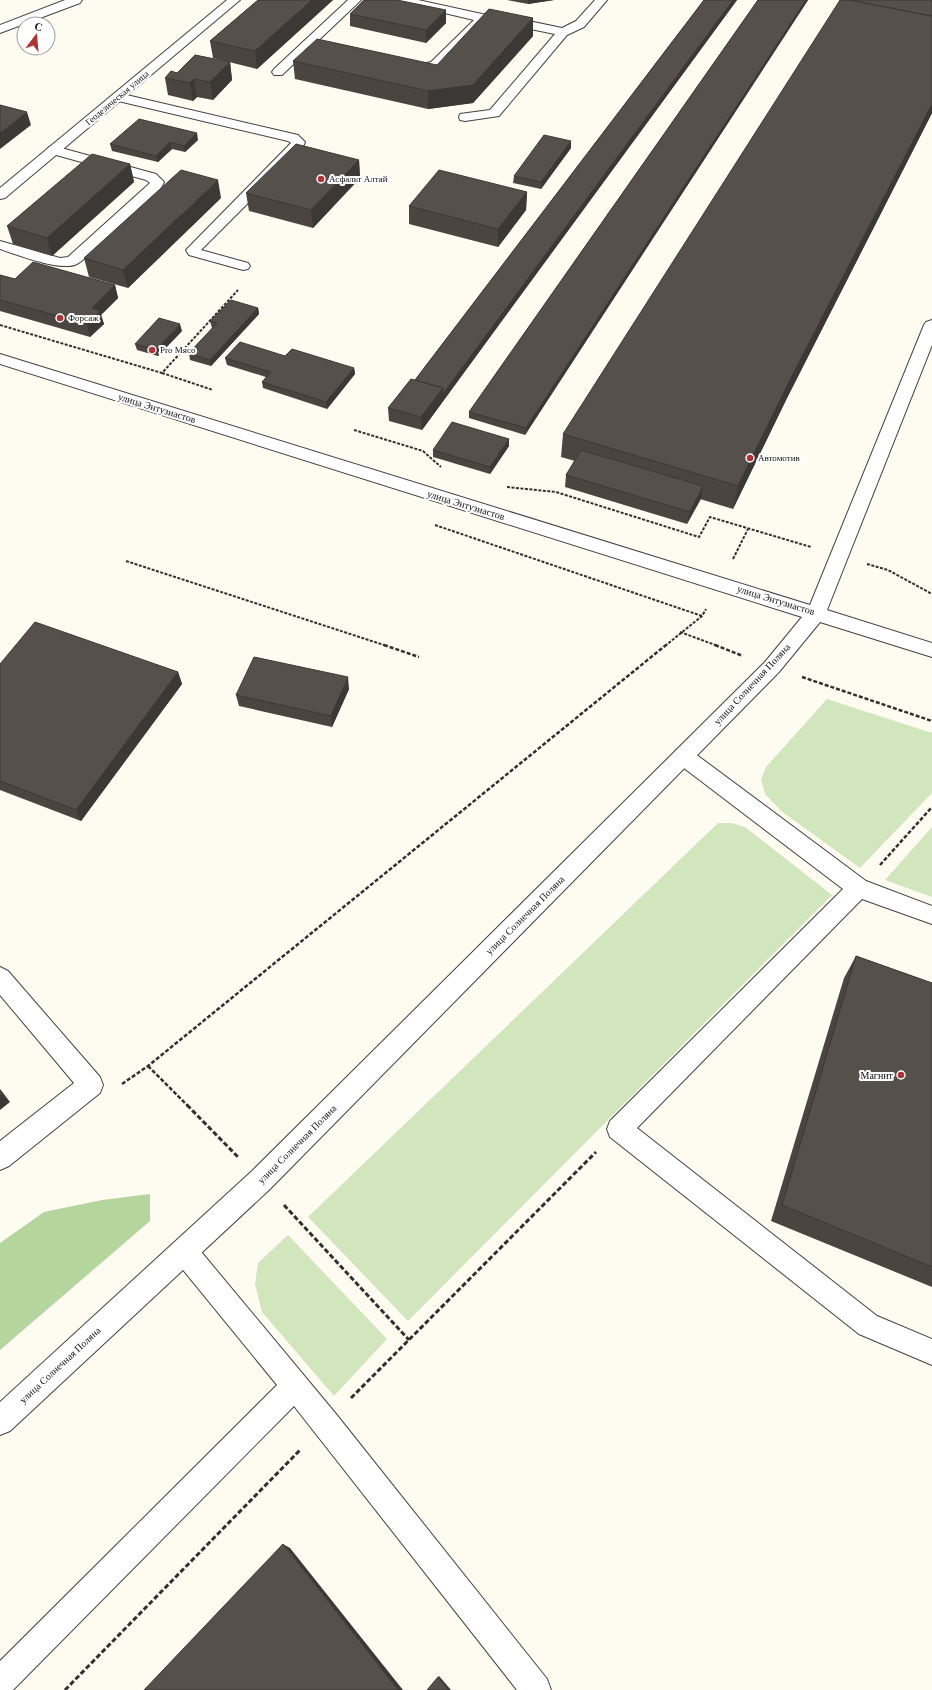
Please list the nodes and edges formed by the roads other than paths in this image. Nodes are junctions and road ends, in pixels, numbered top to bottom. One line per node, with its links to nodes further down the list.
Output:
1 (76, 0): 7 (street)
2 (234, 0): 13 (street, Геодезическая улица)
3 (355, 0): 9 (lane)
4 (402, 0): 6 (lane)
5 (601, 0): 8 (lane)
6 (482, 18): 8 (lane); 11 (lane)
7 (0, 29)
8 (563, 32): 14 (lane)
9 (308, 44): 10 (lane); 12 (lane)
10 (323, 47)
11 (396, 64)
12 (278, 72)
13 (118, 97): 15 (street, Геодезическая улица); 18 (lane)
14 (465, 117)
15 (54, 150): 16 (street, Геодезическая улица); 17 (lane)
16 (0, 195)
17 (0, 245)
18 (243, 266)
19 (932, 325): 21 (street, улица Солнечная Поляна)
20 (0, 359): 21 (street, улица Энтузиастов)
21 (816, 613): 22 (street, улица Энтузиастов); 23 (street, улица Солнечная Поляна)
22 (932, 650)
23 (683, 756): 24 (lane); 28 (street, улица Солнечная Поляна)
24 (858, 888): 25 (lane); 29 (lane)
25 (932, 915)
26 (0, 978): 27 (street)
27 (0, 1157)
28 (184, 1250): 30 (lane); 31 (street, улица Солнечная Поляна)
29 (932, 1352)
30 (294, 1387): 32 (lane); 33 (lane)
31 (0, 1421)
32 (0, 1682)
33 (536, 1690)

